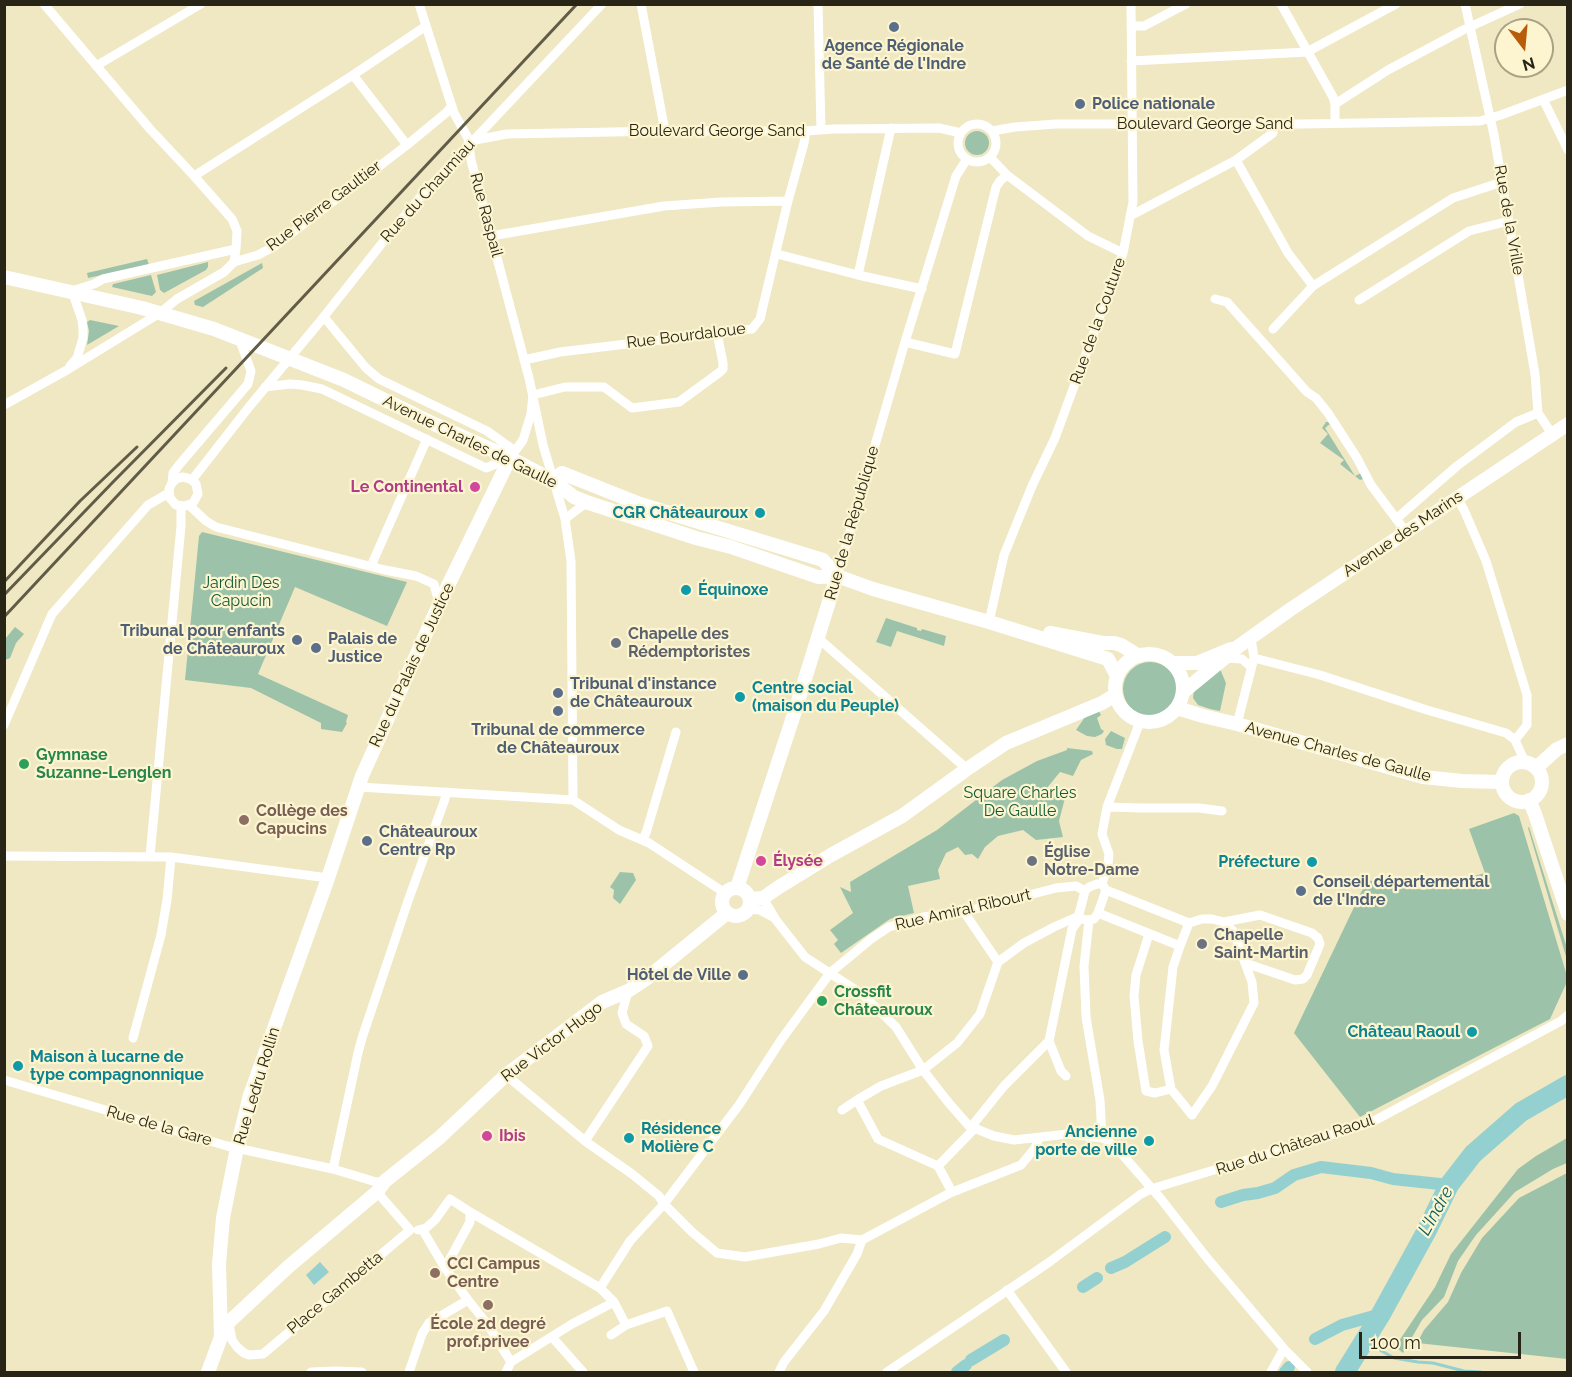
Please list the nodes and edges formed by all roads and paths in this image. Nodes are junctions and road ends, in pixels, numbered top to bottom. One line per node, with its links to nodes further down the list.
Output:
1 (44, 4): 18 (street)
2 (201, 4): 18 (street)
3 (419, 4): 13 (street, Rue Raspail)
4 (603, 4): 34 (street, Rue du Chaumiau)
5 (641, 4): 30 (street)
6 (818, 4): 29 (street)
7 (1131, 4): 14 (street, Rue de la Couture)
8 (1186, 4): 14 (street)
9 (1281, 4): 16 (street)
10 (1396, 4): 16 (street)
11 (1465, 4): 15 (street, Rue de la Vrille)
12 (1520, 4): 15 (street)
13 (426, 26): 19 (street); 23 (street, Rue Raspail)
14 (1131, 27): 17 (street, Rue de la Couture)
15 (1470, 27): 22 (street); 24 (street, Rue de la Vrille)
16 (1307, 51): 17 (street); 22 (street)
17 (1131, 61): 27 (street, Rue de la Couture)
18 (96, 66): 41 (street)
19 (353, 75): 35 (street); 41 (street)
20 (1568, 90): 21 (street, Boulevard George Sand)
21 (1543, 99): 24 (street, Boulevard George Sand); 36 (street)
22 (1335, 104): 25 (street)
23 (453, 109): 34 (street, Rue Raspail); 35 (street, Rue Pierre Gaultier)
24 (1490, 118): 25 (street, Boulevard George Sand); 42 (street, Rue de la Vrille)
25 (1335, 122): 26 (street, Boulevard George Sand)
26 (1274, 123): 27 (street, Boulevard George Sand); 39 (street)
27 (1132, 124): 32 (street, Boulevard George Sand); 44 (street, Rue de la Couture)
28 (891, 128): 29 (street, Boulevard George Sand); 33 (street, Boulevard George Sand); 51 (street)
29 (821, 130): 31 (street, Boulevard George Sand)
30 (665, 131): 31 (street, Boulevard George Sand); 34 (street, Boulevard George Sand)
31 (806, 131): 43 (street, Rue Bourdaloue)
32 (992, 132): 33 (street); 37 (street)
33 (961, 133): 38 (street)
34 (470, 141): 46 (street, Rue Raspail); 59 (street, Rue du Chaumiau)
35 (407, 145): 50 (street, Rue Pierre Gaultier)
36 (1568, 150)
37 (990, 157): 38 (street); 40 (street)
38 (967, 159): 54 (street, Rue de la République)
39 (1236, 160): 44 (street); 53 (street)
40 (1007, 175): 48 (street); 63 (street)
41 (194, 176): 47 (street)
42 (1502, 182): 45 (street, Rue de la Vrille); 53 (street)
43 (788, 201): 46 (street); 49 (street, Rue Bourdaloue)
44 (1130, 216): 48 (street, Rue de la Couture)
45 (1509, 221): 57 (street); 69 (street, Rue de la Vrille)
46 (491, 236): 64 (street, Rue Raspail)
47 (237, 249): 50 (street); 55 (street)
48 (1123, 253): 87 (street, Rue de la Couture)
49 (777, 254): 51 (street); 61 (street, Rue Bourdaloue)
50 (234, 262): 58 (street, Rue Pierre Gaultier)
51 (858, 275): 54 (street)
52 (4, 278): 55 (main road)
53 (1313, 286): 60 (street)
54 (922, 289): 63 (street, Rue de la République)
55 (72, 291): 58 (main road); 65 (street)
56 (1215, 299): 82 (street)
57 (1359, 300)
58 (159, 313): 62 (main road, Avenue Charles de Gaulle); 65 (street, Rue Pierre Gaultier)
59 (324, 317): 66 (street, Rue du Chaumiau); 73 (street)
60 (1273, 329)
61 (717, 333): 64 (street, Rue Bourdaloue); 67 (street)
62 (239, 338): 73 (main road, Avenue Charles de Gaulle); 76 (street)
63 (905, 342): 85 (street, Rue de la République)
64 (524, 360): 67 (street, Rue Raspail)
65 (67, 370): 68 (street, Rue Pierre Gaultier)
66 (265, 387): 72 (street); 75 (street, Rue du Chaumiau)
67 (533, 394): 73 (street, Rue Raspail); 74 (street, Rue Raspail)
68 (4, 405)
69 (1539, 413): 71 (street, Rue de la Vrille); 82 (street)
70 (1568, 424): 71 (main road, Avenue des Marins)
71 (1552, 434): 78 (main road, Avenue des Marins)
72 (427, 439): 73 (street); 84 (street)
73 (512, 454): 74 (main road, Avenue Charles de Gaulle); 86 (main road, Rue du Palais de Justice)
74 (557, 477): 79 (main road, Avenue Charles de Gaulle); 81 (street, Rue Raspail); 85 (main road, Avenue Charles de Gaulle)
75 (192, 480): 76 (street); 80 (street)
76 (172, 483): 77 (street)
77 (169, 493): 80 (street); 101 (street)
78 (1457, 498): 83 (main road, Avenue des Marins); 103 (street)
79 (589, 503): 81 (street); 85 (main road, Avenue Charles de Gaulle)
80 (185, 506): 84 (street); 116 (street)
81 (565, 519): 110 (street, Rue Raspail)
82 (1396, 519): 83 (street)
83 (1406, 532): 89 (main road, Avenue des Marins)
84 (371, 566): 86 (street)
85 (837, 576): 87 (main road, Avenue Charles de Gaulle); 88 (main road, Rue de la République)
86 (441, 600): 108 (main road, Rue du Palais de Justice)
87 (989, 622): 91 (main road, Avenue Charles de Gaulle); 95 (main road, Avenue Charles de Gaulle)
88 (818, 638): 106 (street); 120 (main road, Rue de la République)
89 (1251, 638): 90 (main road, Avenue des Marins); 93 (street)
90 (1239, 646): 92 (main road, Avenue des Marins); 94 (main road, Avenue des Marins)
91 (1139, 656): 94 (main road); 95 (main road)
92 (1224, 658): 93 (street); 96 (main road, Avenue des Marins)
93 (1252, 662): 100 (street); 103 (street)
94 (1172, 663): 96 (main road)
95 (1117, 676): 97 (main road)
96 (1183, 692): 98 (main road)
97 (1115, 695): 99 (main road); 106 (main road)
98 (1177, 708): 99 (main road); 100 (main road, Avenue Charles de Gaulle)
99 (1140, 722): 112 (street)
100 (1237, 724): 107 (main road, Avenue Charles de Gaulle)
101 (4, 725)
102 (676, 732): 114 (street)
103 (1515, 740): 105 (street)
104 (1568, 744): 105 (main road)
105 (1531, 765): 107 (main road); 111 (main road)
106 (967, 769): 122 (main road)
107 (1502, 782): 111 (main road)
108 (359, 787): 109 (street); 118 (main road, Rue du Palais de Justice)
109 (446, 792): 110 (street); 153 (street)
110 (573, 800): 114 (street)
111 (1529, 800): 126 (main road)
112 (1107, 807): 113 (street); 119 (street)
113 (1222, 811)
114 (642, 840): 120 (street)
115 (4, 856): 116 (street)
116 (150, 856): 117 (street)
117 (171, 857): 118 (street); 138 (street)
118 (328, 878): 151 (main road, Rue Ledru Rollin)
119 (1104, 887): 121 (street); 125 (street); 130 (street)
120 (731, 891): 122 (main road); 124 (main road)
121 (1085, 891): 123 (street, Rue Amiral Ribourt); 128 (street)
122 (757, 901): 124 (main road); 127 (street); 127 (street)
123 (964, 912): 133 (street); 135 (street, Rue Amiral Ribourt)
124 (727, 913): 136 (main road, Rue Victor Hugo)
125 (1098, 913): 128 (street); 131 (street)
126 (1568, 914)
127 (776, 918): 135 (street)
128 (1083, 918): 133 (street); 139 (street); 149 (street)
129 (1224, 922): 130 (street); 134 (street); 134 (street)
130 (1189, 923): 132 (street)
131 (1149, 934): 132 (street); 144 (street)
132 (1180, 946): 144 (street)
133 (998, 962): 140 (street)
134 (1245, 963): 144 (street)
135 (830, 973): 140 (street); 157 (street, Rue Amiral Ribourt)
136 (628, 991): 141 (main road, Rue Victor Hugo); 150 (street)
137 (1565, 1018): 155 (street, Rue du Château Raoul)
138 (133, 1038)
139 (1049, 1041): 142 (street); 147 (street)
140 (923, 1070): 145 (street); 147 (street)
141 (506, 1075): 150 (street); 154 (main road, Rue Victor Hugo)
142 (1066, 1076)
143 (4, 1080): 151 (street, Rue de la Gare)
144 (1171, 1089)
145 (857, 1100): 146 (street); 152 (street)
146 (842, 1110)
147 (974, 1129): 148 (street); 152 (street)
148 (1039, 1138): 149 (street); 156 (street)
149 (1105, 1139): 155 (street)
150 (585, 1141): 157 (street)
151 (237, 1148): 153 (street, Rue de la Gare); 172 (main road, Rue Ledru Rollin)
152 (938, 1166): 156 (street)
153 (333, 1169): 154 (street, Rue de la Gare)
154 (381, 1186): 161 (street); 169 (main road)
155 (1151, 1189): 166 (street, Rue du Château Raoul); 174 (street)
156 (952, 1192): 163 (street)
157 (664, 1204): 163 (street); 165 (street, Rue Amiral Ribourt)
158 (470, 1212): 159 (street); 164 (street); 165 (street)
159 (435, 1220): 160 (street); 162 (street)
160 (422, 1229): 161 (street); 162 (street)
161 (410, 1230): 169 (street, Place Gambetta)
162 (429, 1240): 164 (street)
163 (862, 1240): 183 (street)
164 (445, 1268): 167 (street)
165 (600, 1288): 168 (street)
166 (1007, 1290): 184 (street, Rue du Château Raoul); 185 (street)
167 (468, 1300): 175 (street); 179 (street)
168 (614, 1302): 170 (street); 173 (street)
169 (229, 1322): 172 (main road)
170 (626, 1325): 171 (street); 182 (street)
171 (611, 1335)
172 (221, 1337): 176 (main road)
173 (552, 1337): 175 (street); 181 (street)
174 (1289, 1353): 186 (street); 187 (street)
175 (511, 1362): 180 (street)
176 (208, 1372)
177 (311, 1372): 178 (street)
178 (362, 1372)
179 (410, 1372)
180 (506, 1372)
181 (582, 1372)
182 (694, 1372)
183 (779, 1372)
184 (886, 1372)
185 (1066, 1372)
186 (1271, 1372)
187 (1307, 1372)

